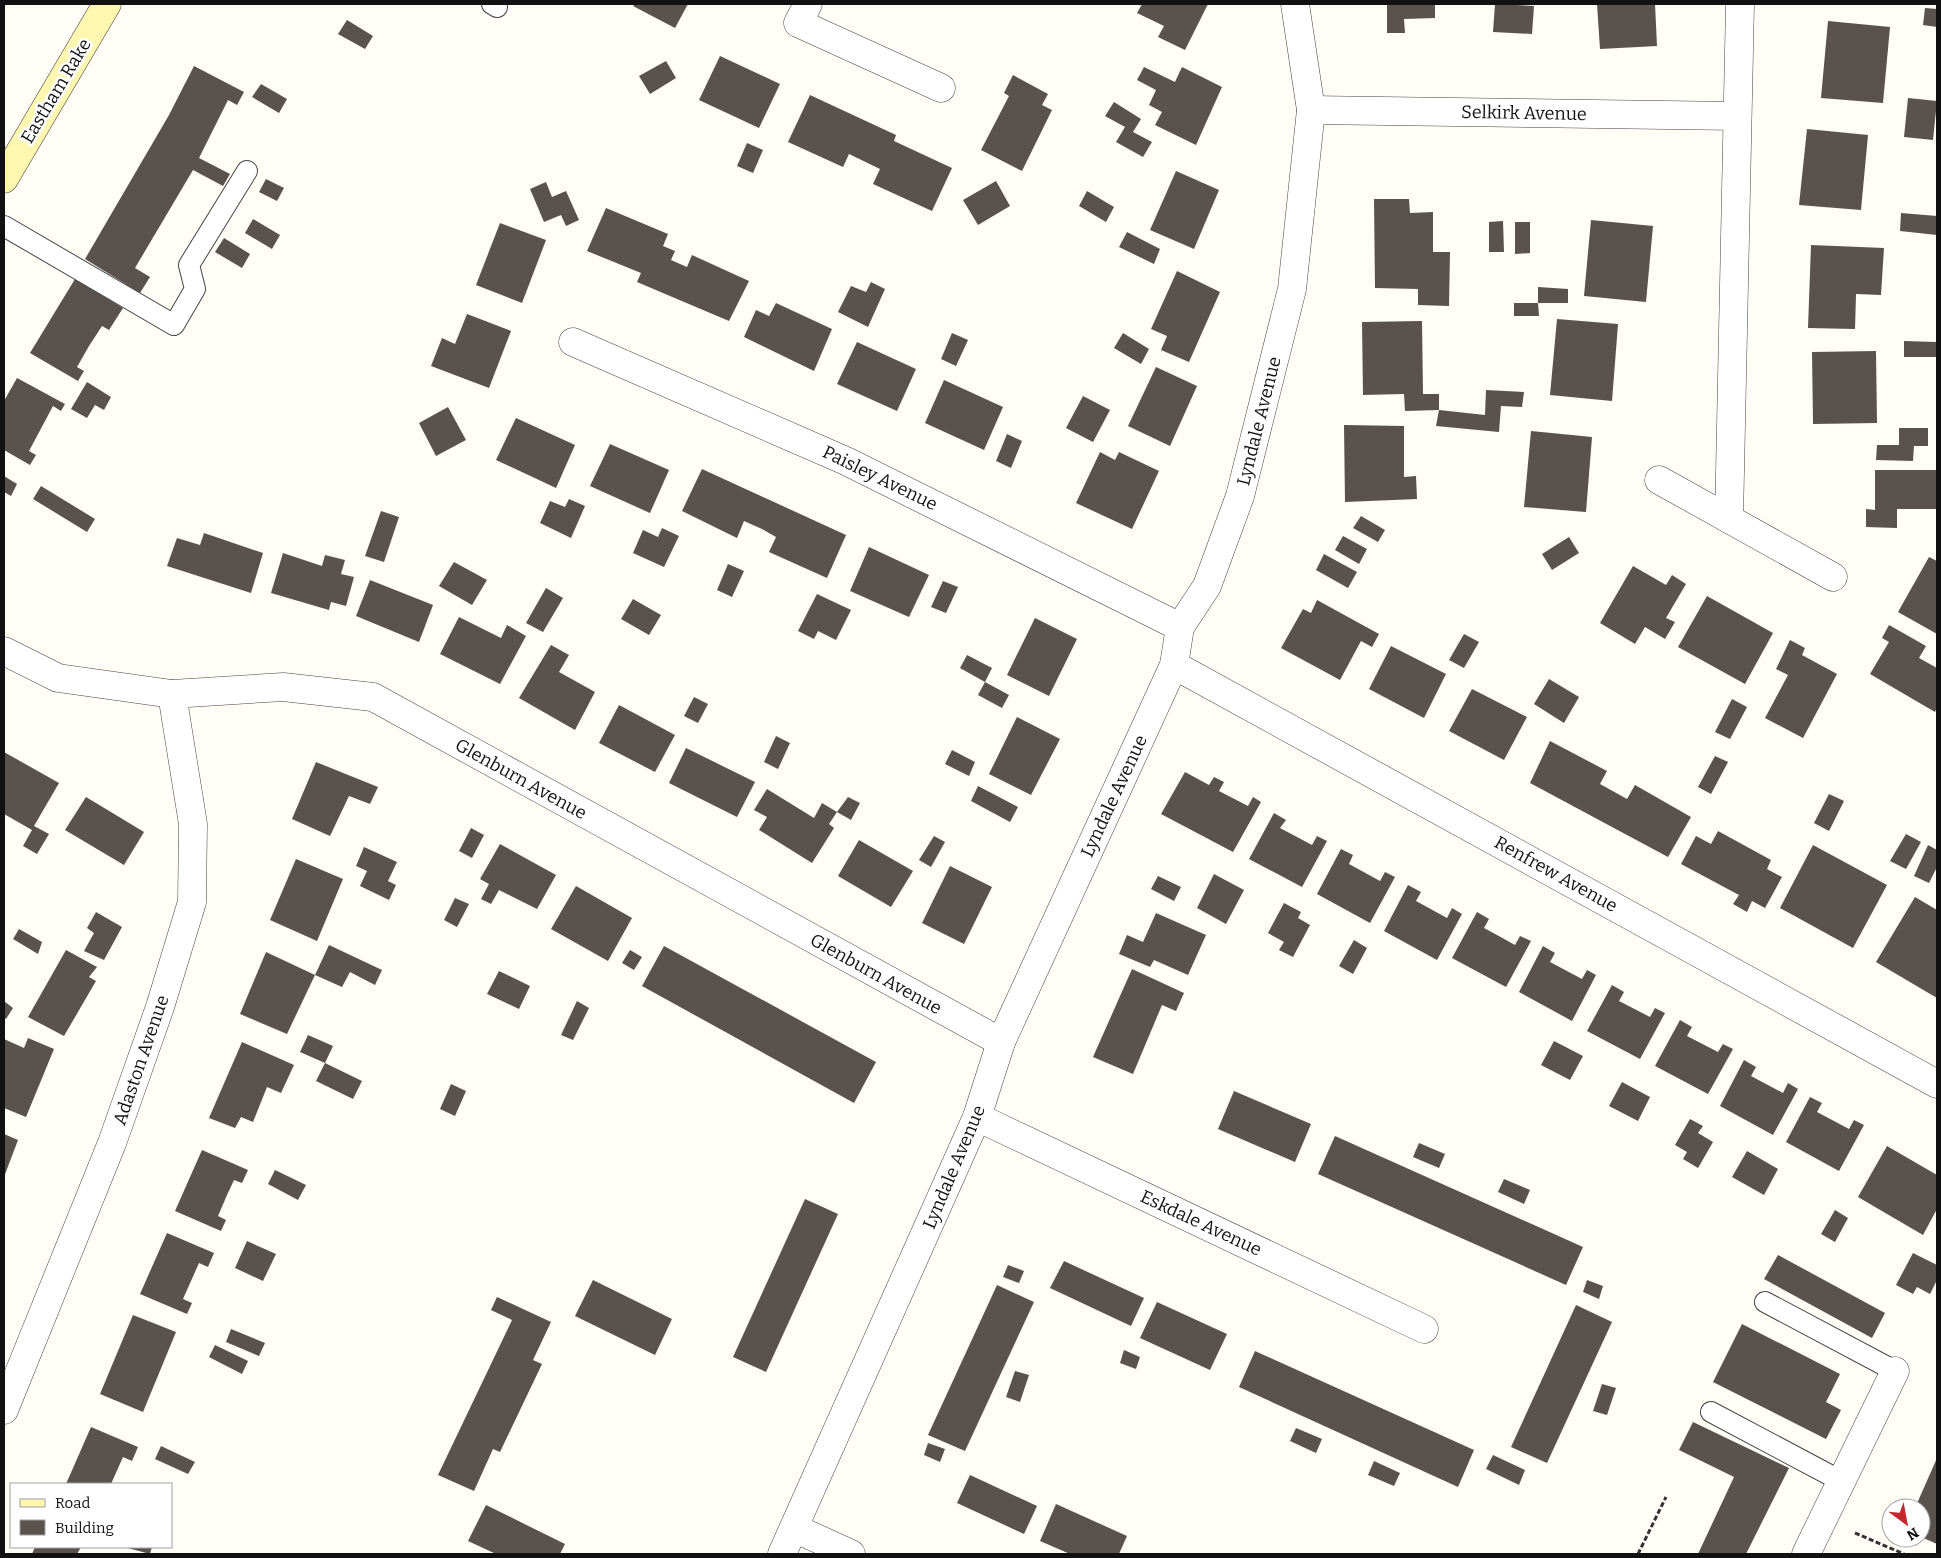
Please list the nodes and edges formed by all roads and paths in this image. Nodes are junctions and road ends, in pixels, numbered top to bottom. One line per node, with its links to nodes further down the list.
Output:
1 (107, 4): 9 (street, Eastham Rake)
2 (808, 4): 5 (street)
3 (1295, 4): 6 (street, Lyndale Avenue)
4 (1740, 4): 7 (street)
5 (941, 88)
6 (1311, 110): 7 (street, Selkirk Avenue); 15 (street, Lyndale Avenue)
7 (1736, 116): 13 (street)
8 (248, 171): 10 (lane)
9 (4, 179)
10 (4, 226)
11 (574, 342): 15 (street, Paisley Avenue)
12 (1659, 480): 13 (street)
13 (1729, 519): 14 (street)
14 (1833, 577)
15 (1180, 627): 17 (street, Lyndale Avenue)
16 (4, 651): 18 (street, Glenburn Avenue)
17 (1174, 665): 19 (street, Lyndale Avenue); 20 (street, Renfrew Avenue)
18 (172, 694): 19 (street, Glenburn Avenue); 25 (street, Adaston Avenue)
19 (1001, 1042): 21 (street, Lyndale Avenue)
20 (1937, 1084)
21 (977, 1117): 23 (street, Eskdale Avenue); 30 (street, Lyndale Avenue)
22 (1765, 1302): 24 (lane)
23 (1424, 1329)
24 (1895, 1371): 27 (street)
25 (4, 1410)
26 (1710, 1412): 27 (lane)
27 (1840, 1481): 29 (street)
28 (1666, 1497): 33 (path)
29 (1823, 1519): 34 (street); 35 (path)
30 (794, 1528): 31 (street, Lyndale Avenue); 32 (street)
31 (782, 1554)
32 (851, 1554)
33 (1638, 1554)
34 (1806, 1554)
35 (1904, 1554)

